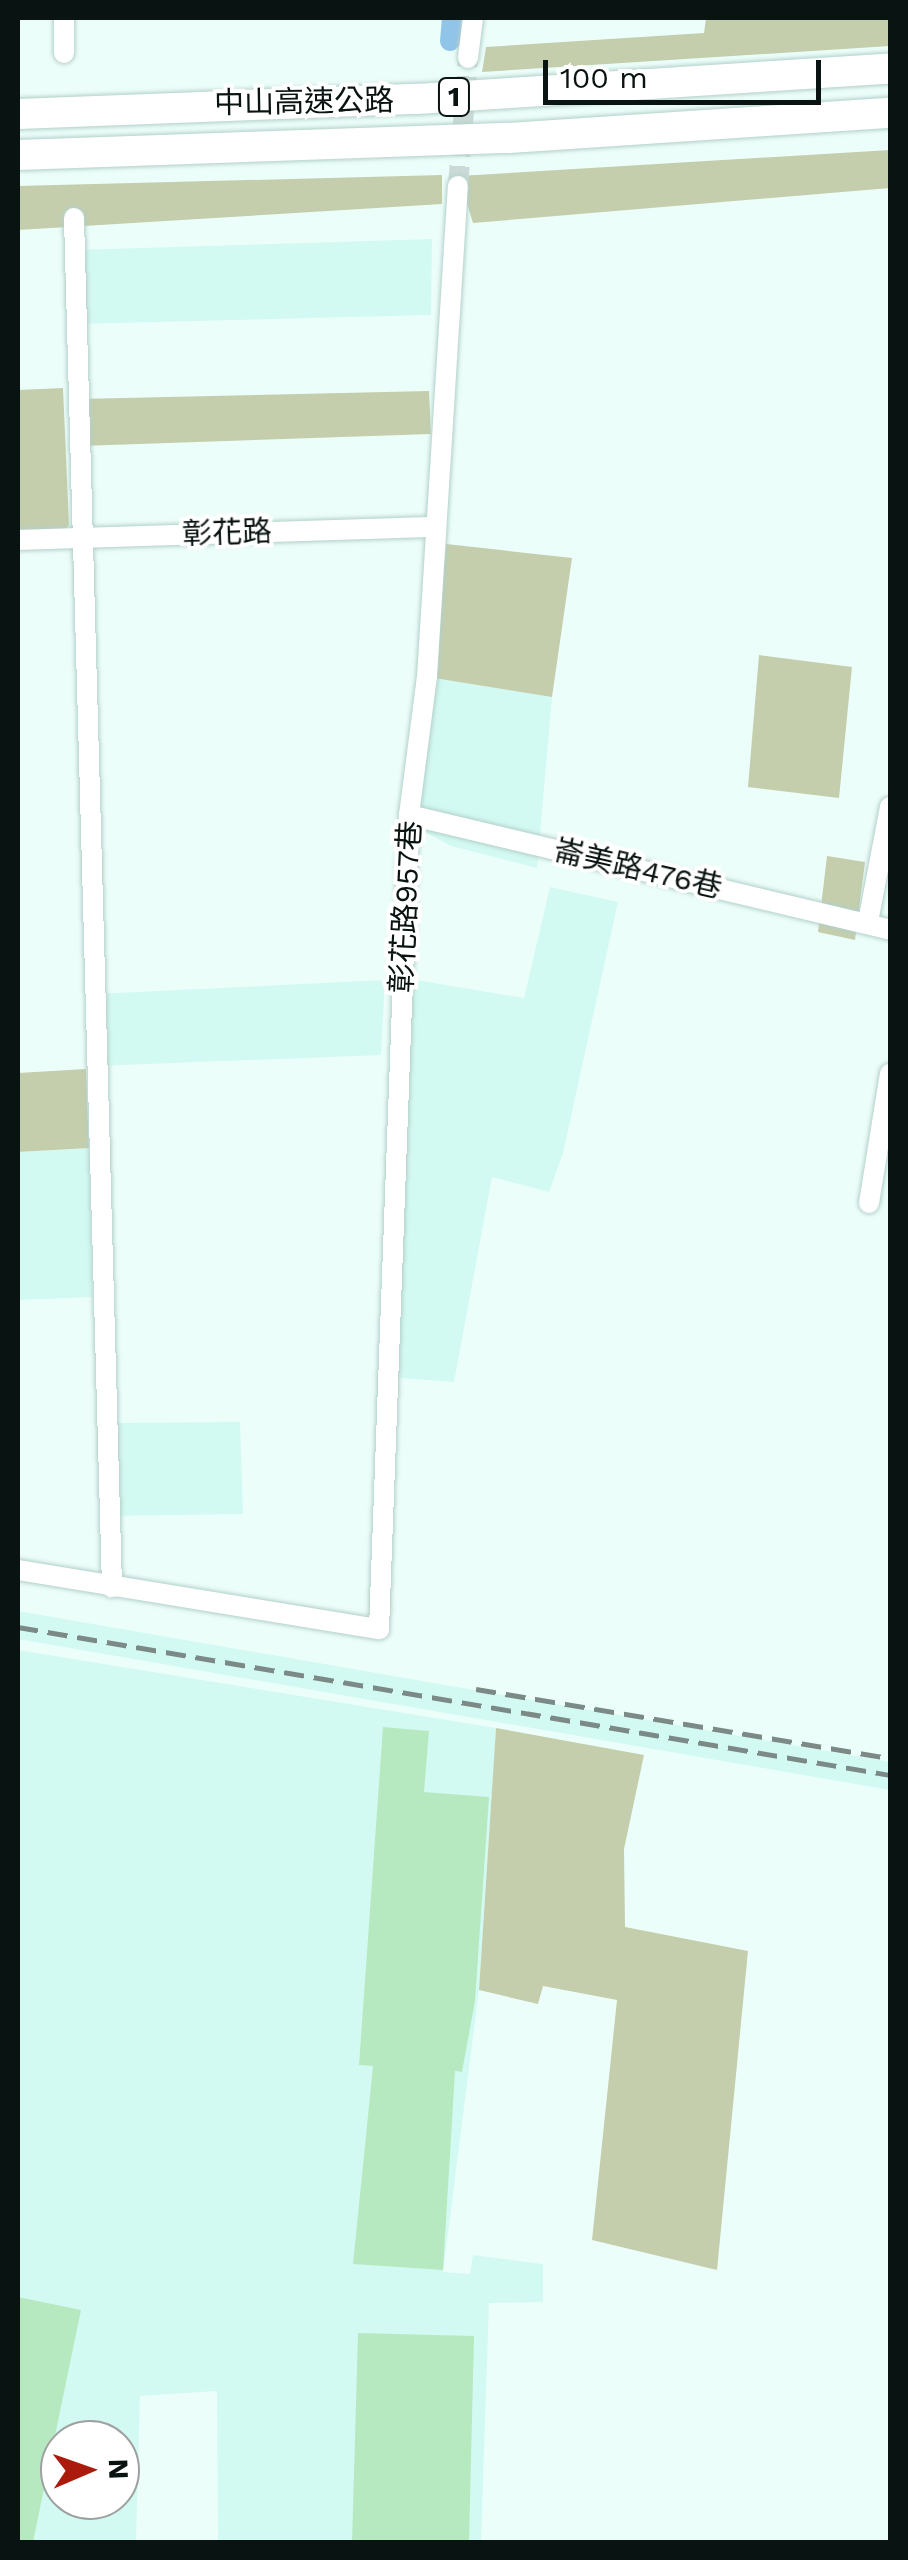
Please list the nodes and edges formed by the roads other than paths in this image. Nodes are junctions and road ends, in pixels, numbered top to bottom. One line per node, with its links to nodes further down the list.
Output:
1 (64, 18): 3 (street)
2 (472, 18): 4 (street)
3 (64, 53)
4 (468, 58)
5 (890, 68): 7 (highway, 中山高速公路 / 1)
6 (890, 113): 8 (highway, 中山高速公路 / 1)
7 (18, 114)
8 (18, 155)
9 (458, 186): 11 (street, 彰花路957巷)
10 (74, 218): 12 (street)
11 (436, 526): 12 (street, 彰花路); 15 (street, 彰花路957巷)
12 (79, 538): 13 (street, 彰花路); 21 (street)
13 (18, 540)
14 (890, 806): 16 (street)
15 (409, 815): 16 (street, 崙美路476巷); 21 (street, 彰花路957巷)
16 (868, 922): 17 (street, 崙美路476巷)
17 (890, 930)
18 (890, 1074): 19 (street)
19 (868, 1203)
20 (18, 1570): 21 (street)
21 (112, 1586)

